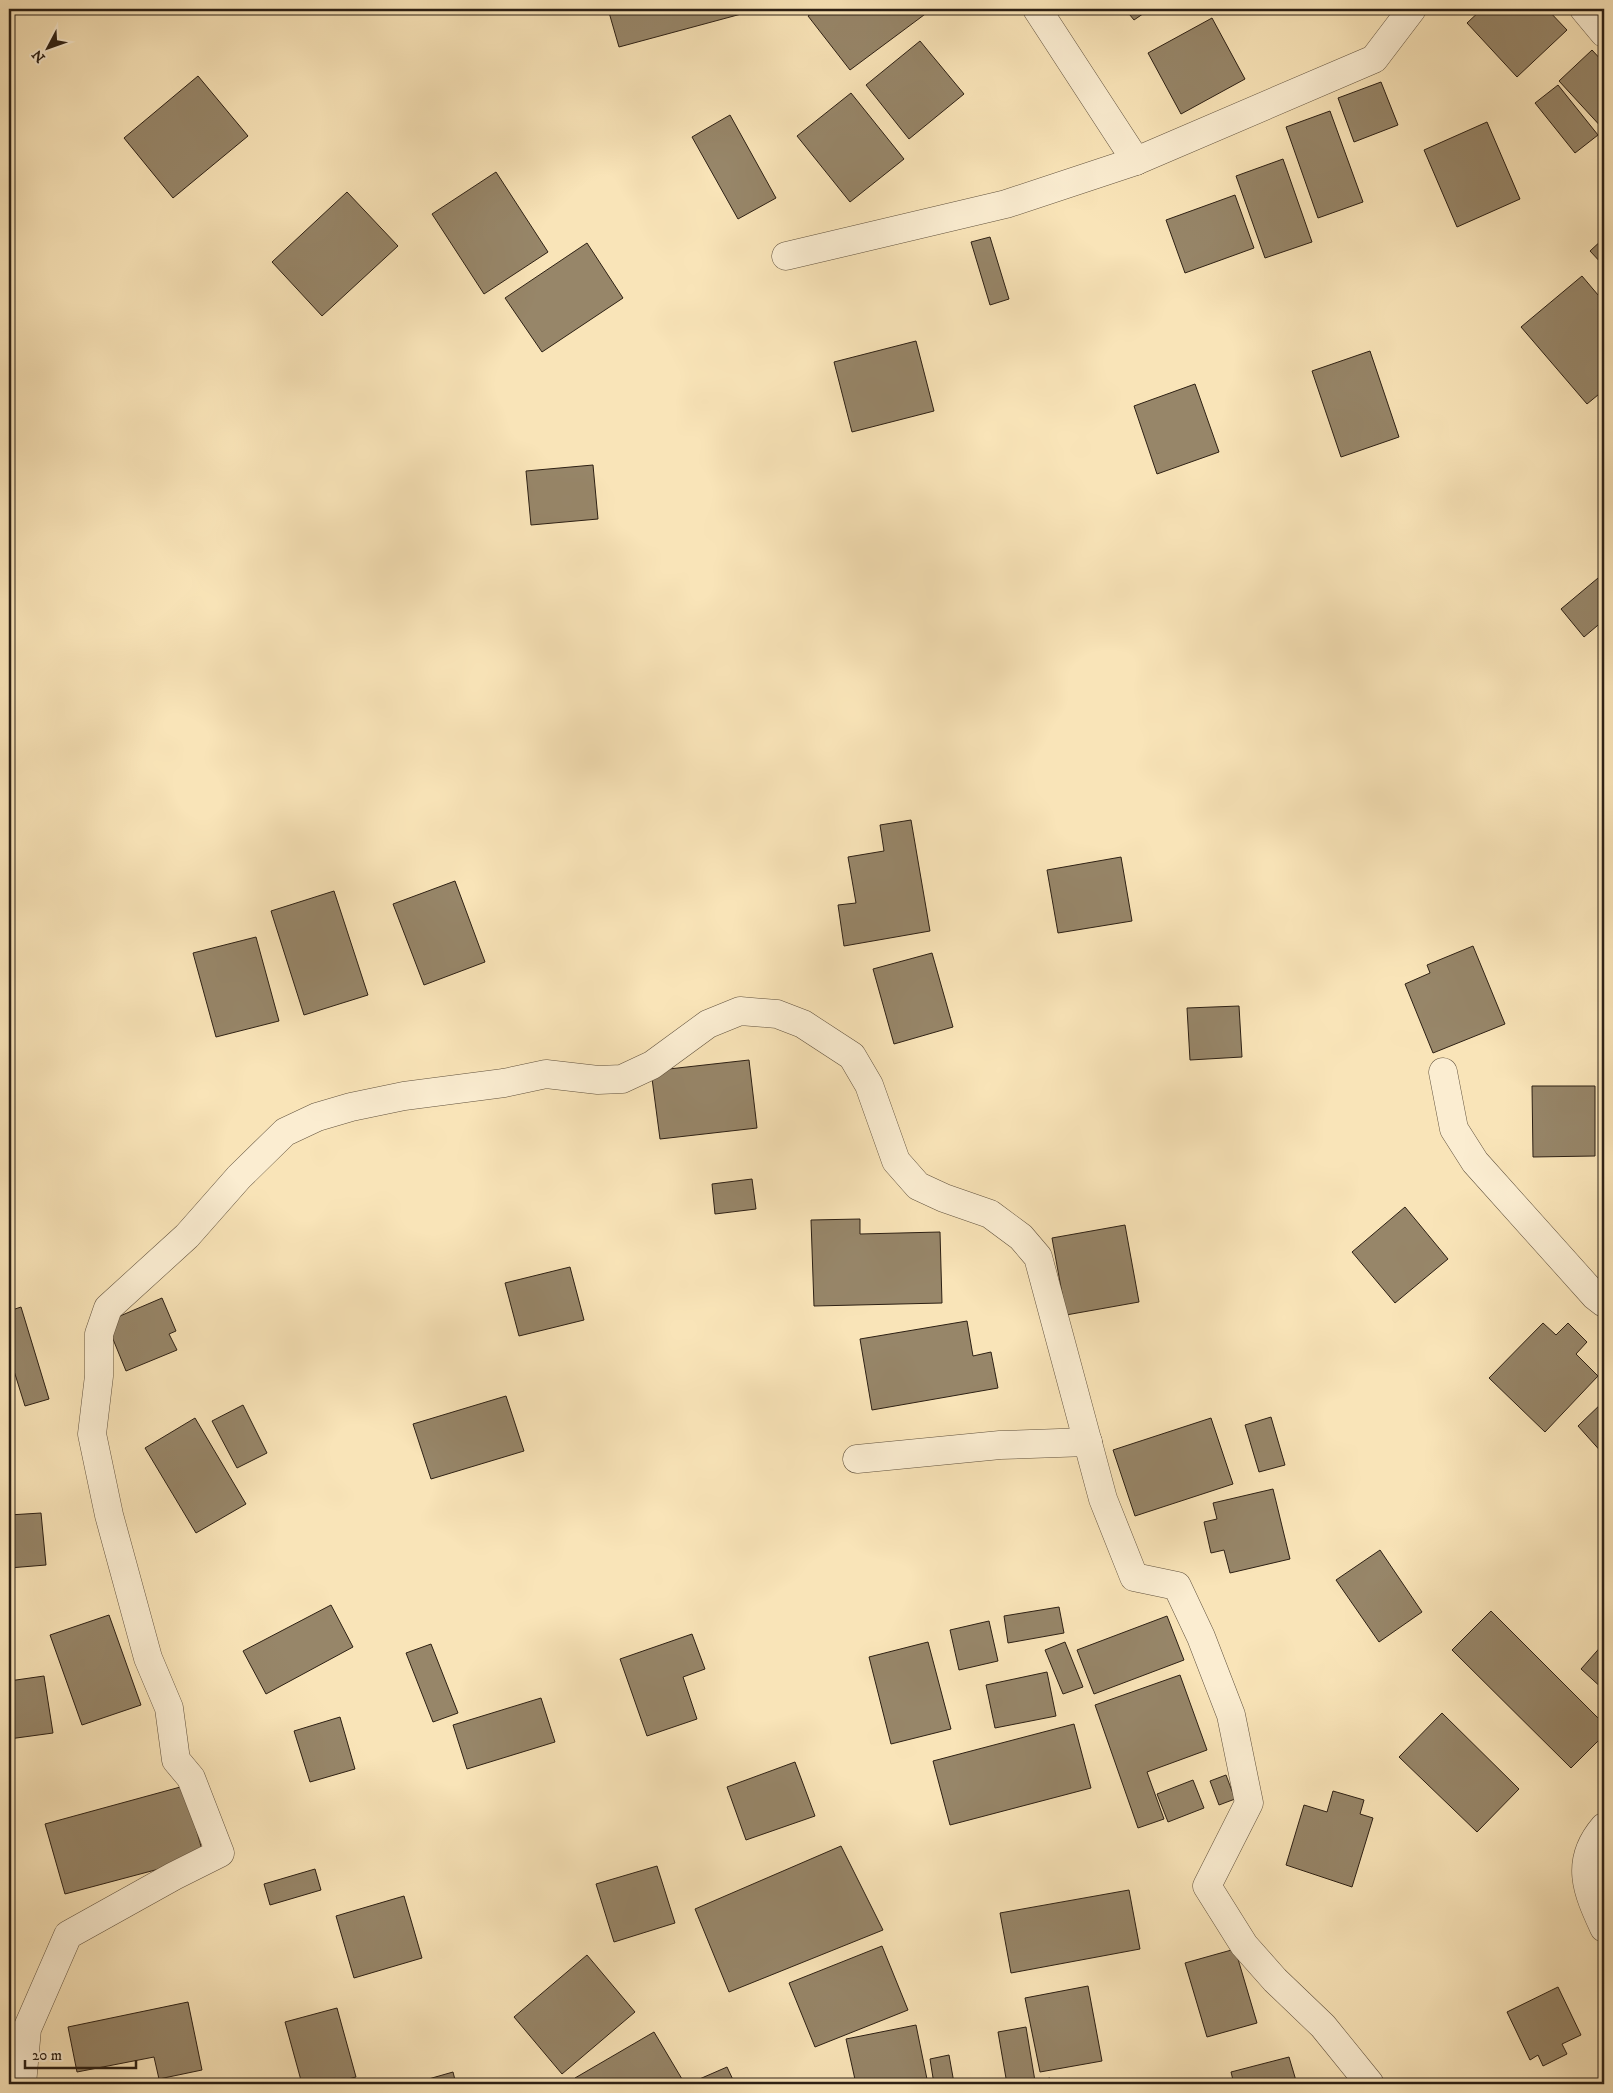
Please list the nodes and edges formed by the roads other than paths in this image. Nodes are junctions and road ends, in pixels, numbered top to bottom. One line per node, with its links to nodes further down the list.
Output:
1 (1037, 9): 5 (street)
2 (1412, 9): 5 (street)
3 (1584, 9): 4 (street)
4 (1604, 33)
5 (1136, 161): 6 (street)
6 (786, 256)
7 (1443, 1072): 8 (street)
8 (1604, 1303)
9 (1088, 1442): 10 (street); 13 (street); 14 (street)
10 (857, 1459)
11 (1604, 1827): 12 (street)
12 (1604, 1928)
13 (22, 2084)
14 (1370, 2084)

